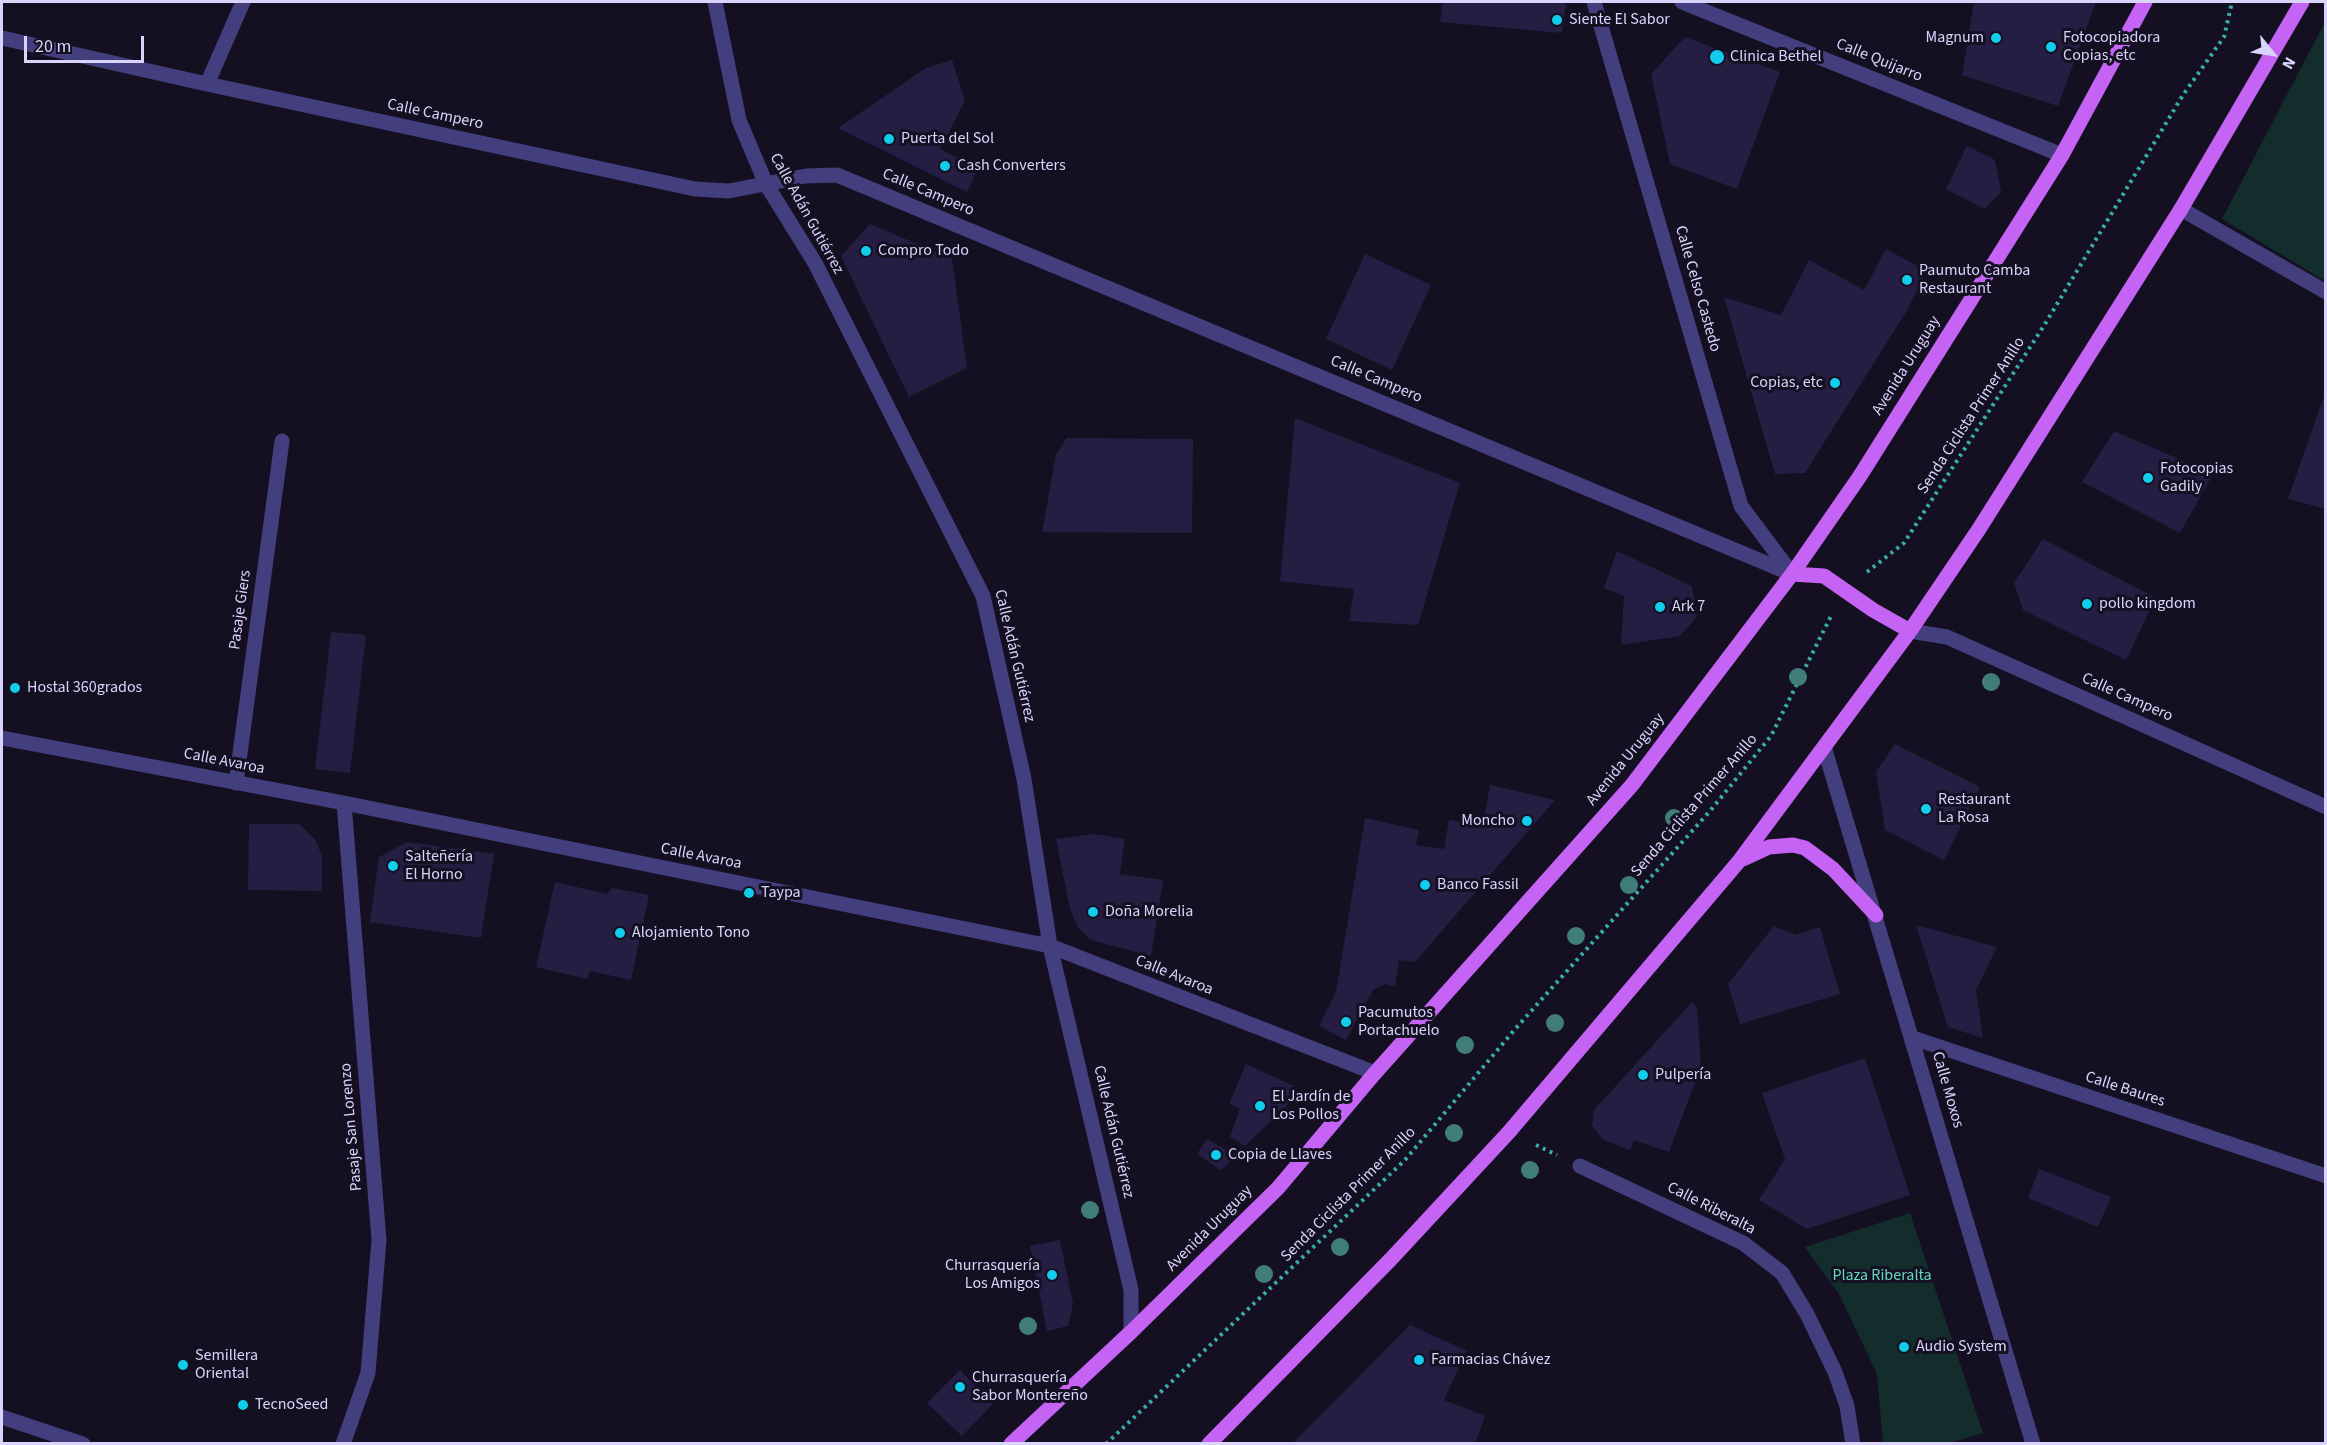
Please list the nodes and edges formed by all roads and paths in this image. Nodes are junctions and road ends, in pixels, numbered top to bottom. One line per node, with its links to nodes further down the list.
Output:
1 (243, 2): 9 (street)
2 (715, 2): 11 (street, Calle Adán Gutiérrez)
3 (1594, 2): 15 (street, Calle Celso Castedo)
4 (1683, 2): 10 (street, Calle Quijarro)
5 (2145, 2): 10 (main road, Avenida Uruguay)
6 (2232, 2): 16 (path, Senda Ciclista Primer Anillo)
7 (2302, 2): 12 (main road)
8 (2, 38): 9 (street, Calle Campero)
9 (207, 84): 11 (street, Calle Campero)
10 (2062, 155): 15 (main road, Avenida Uruguay)
11 (766, 184): 15 (street, Calle Campero); 25 (street, Calle Adán Gutiérrez)
12 (2181, 209): 13 (street); 17 (main road)
13 (2325, 292)
14 (282, 441): 20 (street, Pasaje Giers)
15 (1792, 574): 16 (main road); 27 (main road, Avenida Uruguay)
16 (1844, 589): 17 (main road); 36 (path, Senda Ciclista Primer Anillo)
17 (1910, 631): 19 (main road); 22 (street, Calle Campero)
18 (2, 738): 20 (street, Calle Avaroa)
19 (1824, 747): 23 (main road); 24 (street, Calle Moxos)
20 (236, 783): 21 (street, Calle Avaroa)
21 (344, 803): 25 (street, Calle Avaroa); 34 (street, Pasaje San Lorenzo)
22 (2325, 807)
23 (1740, 860): 24 (main road); 28 (main road)
24 (1876, 915): 26 (street, Calle Moxos)
25 (1050, 946): 27 (street, Calle Avaroa); 31 (street, Calle Adán Gutiérrez)
26 (1913, 1038): 30 (street, Calle Baures); 39 (street, Calle Moxos)
27 (1375, 1073): 31 (main road, Avenida Uruguay)
28 (1509, 1132): 29 (path); 37 (main road)
29 (1580, 1166): 38 (street, Calle Riberalta)
30 (2325, 1176)
31 (1131, 1332): 35 (main road, Avenida Uruguay)
32 (2, 1417): 33 (street)
33 (84, 1443)
34 (343, 1443)
35 (1011, 1443)
36 (1106, 1443)
37 (1209, 1443)
38 (1853, 1443)
39 (2033, 1443)

